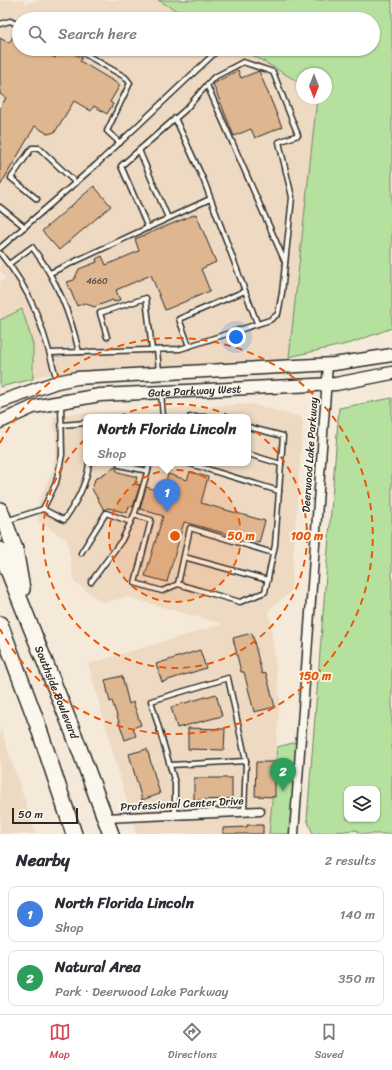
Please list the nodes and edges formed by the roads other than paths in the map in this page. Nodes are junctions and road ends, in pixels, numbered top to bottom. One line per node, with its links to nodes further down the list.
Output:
1 (12, 22): 2 (lane)
2 (0, 24)
3 (88, 56): 7 (lane)
4 (212, 56): 7 (lane)
5 (207, 85): 6 (lane); 18 (lane); 18 (lane)
6 (175, 118): 8 (lane); 11 (lane)
7 (120, 143): 9 (lane)
8 (139, 150): 13 (lane); 15 (lane)
9 (76, 183): 10 (lane); 14 (lane)
10 (37, 199)
11 (210, 199): 13 (lane); 21 (lane)
12 (0, 208): 14 (lane)
13 (168, 218): 15 (lane)
14 (25, 227): 16 (lane)
15 (148, 228): 20 (lane)
16 (0, 248)
17 (0, 253): 19 (lane)
18 (285, 262): 22 (lane)
19 (9, 264): 20 (lane); 28 (lane)
20 (50, 273): 27 (lane)
21 (245, 291): 22 (lane); 24 (lane)
22 (257, 324): 24 (lane)
23 (107, 337): 25 (lane)
24 (189, 346): 26 (lane)
25 (152, 350): 26 (lane); 27 (lane)
26 (157, 350): 32 (lane)
27 (79, 352): 28 (lane)
28 (50, 354): 33 (lane)
29 (392, 355): 30 (main road, Gate Parkway West)
30 (328, 365): 32 (main road, Gate Parkway West); 34 (street, Deerwood Lake Parkway)
31 (392, 373): 34 (main road, Gate Parkway West)
32 (159, 374): 33 (main road, Gate Parkway West); 35 (main road)
33 (57, 382): 36 (main road, Gate Parkway West); 37 (main road)
34 (326, 385): 35 (main road, Gate Parkway West); 72 (street, Deerwood Lake Parkway)
35 (161, 393): 37 (main road, Gate Parkway West); 38 (lane)
36 (0, 402)
37 (60, 402): 39 (main road, Gate Parkway West); 41 (lane)
38 (163, 414)
39 (0, 422)
40 (83, 423): 41 (lane)
41 (62, 425): 51 (lane)
42 (251, 428): 44 (lane)
43 (251, 455): 44 (lane)
44 (281, 464): 50 (lane)
45 (88, 466): 51 (lane)
46 (127, 466): 49 (lane)
47 (149, 466): 49 (lane)
48 (197, 466): 50 (lane)
49 (148, 471): 52 (lane)
50 (279, 491): 57 (lane)
51 (43, 509): 53 (lane)
52 (134, 515): 54 (lane); 61 (lane)
53 (2, 516): 62 (highway)
54 (131, 522): 56 (lane); 60 (lane)
55 (0, 550): 62 (highway, Southside Boulevard)
56 (81, 553)
57 (273, 554): 58 (lane); 59 (lane)
58 (184, 557): 59 (lane); 61 (lane)
59 (268, 580): 61 (lane)
60 (91, 582)
61 (178, 584)
62 (28, 619): 69 (highway, Southside Boulevard)
63 (0, 624): 70 (highway)
64 (246, 761): 65 (lane); 65 (lane); 67 (lane)
65 (170, 765): 68 (lane)
66 (260, 811): 67 (street, Professional Center Drive)
67 (244, 812): 68 (street, Professional Center Drive)
68 (175, 815): 69 (street, Professional Center Drive)
69 (105, 818): 71 (highway, Southside Boulevard)
70 (74, 834)
71 (111, 834)
72 (294, 834)

